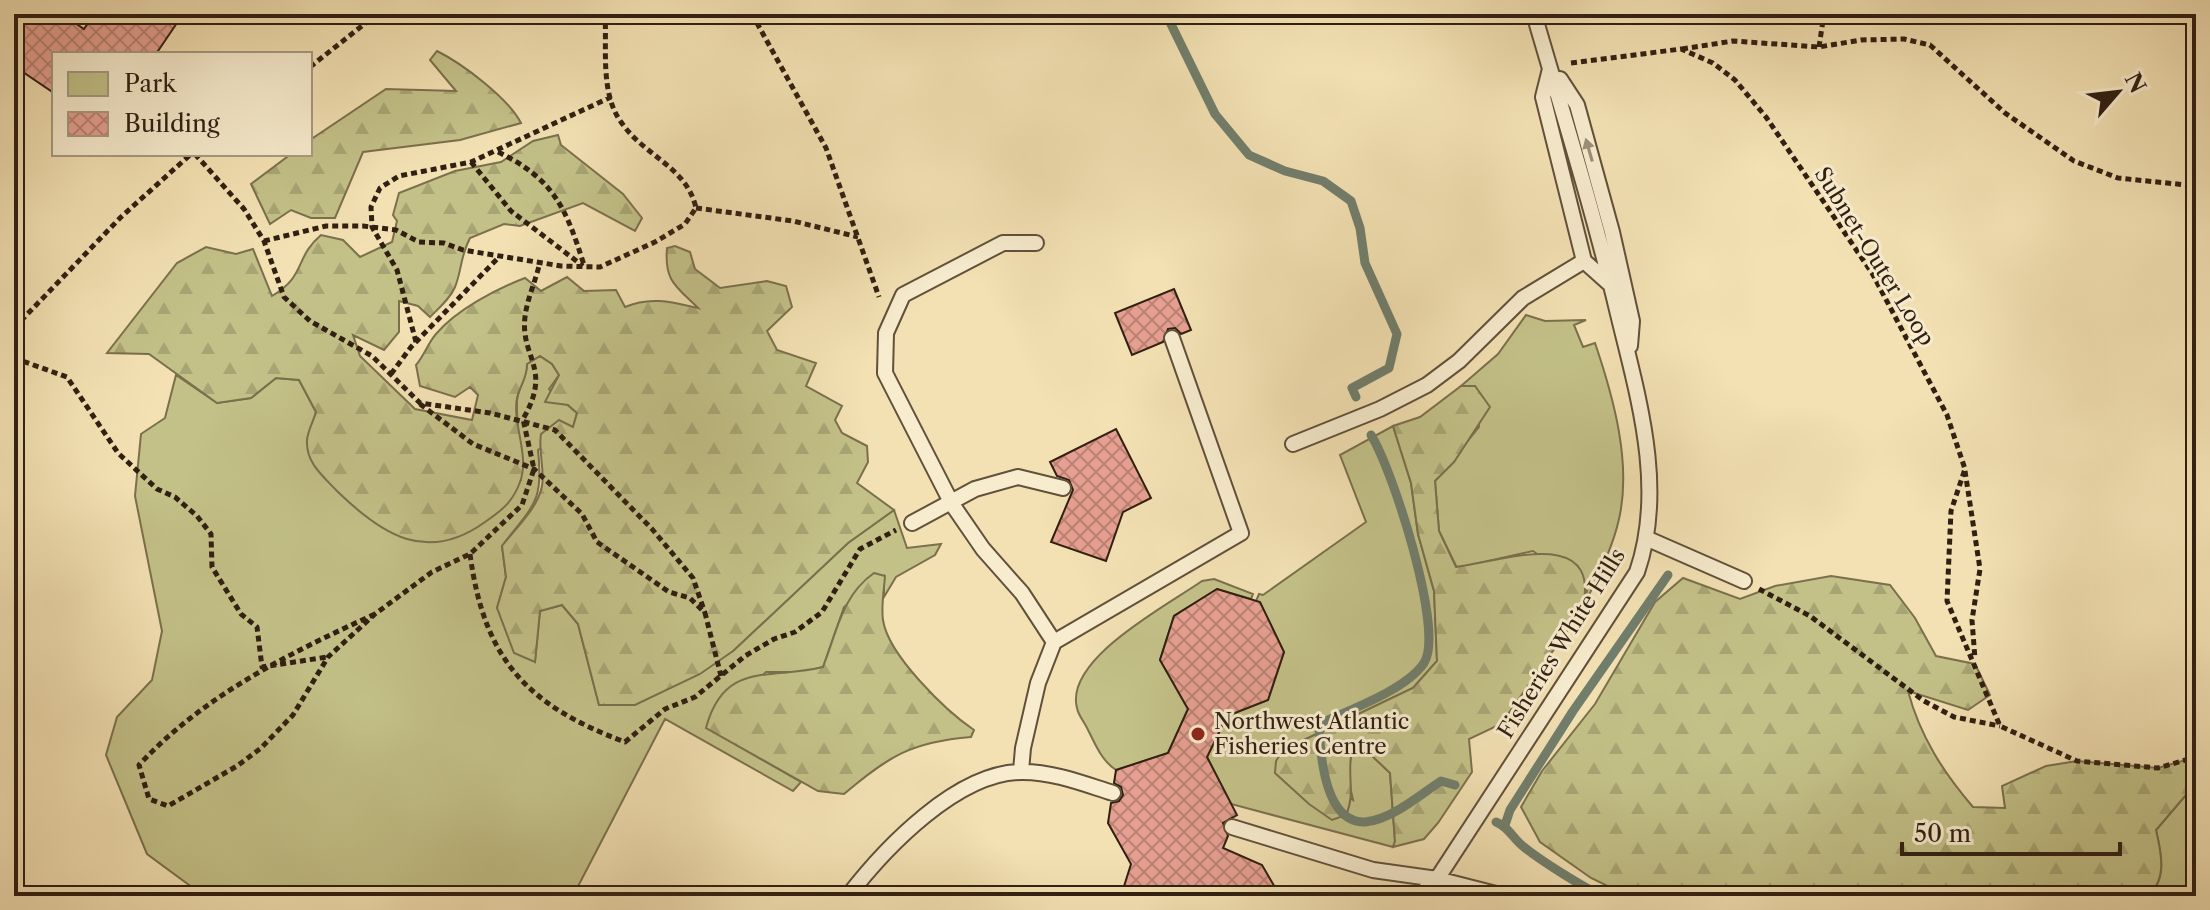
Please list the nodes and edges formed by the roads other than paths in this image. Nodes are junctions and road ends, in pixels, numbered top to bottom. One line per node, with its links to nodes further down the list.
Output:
1 (1534, 14): 2 (lane, Fisheries White Hills)
2 (1551, 65): 4 (lane, Fisheries White Hills); 5 (lane, Fisheries White Hills); 7 (lane, Fisheries White Hills, one-way to 2)
3 (1036, 243): 10 (lane)
4 (1584, 261): 5 (lane); 8 (lane)
5 (1612, 286): 7 (lane, Fisheries White Hills)
6 (1172, 338): 14 (lane)
7 (1630, 362): 12 (lane, Fisheries White Hills)
8 (1293, 444)
9 (1063, 488): 10 (lane)
10 (952, 504): 11 (lane); 14 (lane)
11 (912, 523)
12 (1648, 539): 13 (lane); 18 (lane, Fisheries White Hills)
13 (1744, 581)
14 (1054, 642): 15 (lane)
15 (1021, 771): 16 (lane); 19 (lane)
16 (1113, 793)
17 (1232, 827): 18 (lane)
18 (1437, 879): 20 (lane, Fisheries White Hills); 21 (lane)
19 (848, 896)
20 (1418, 896)
21 (1504, 896)

